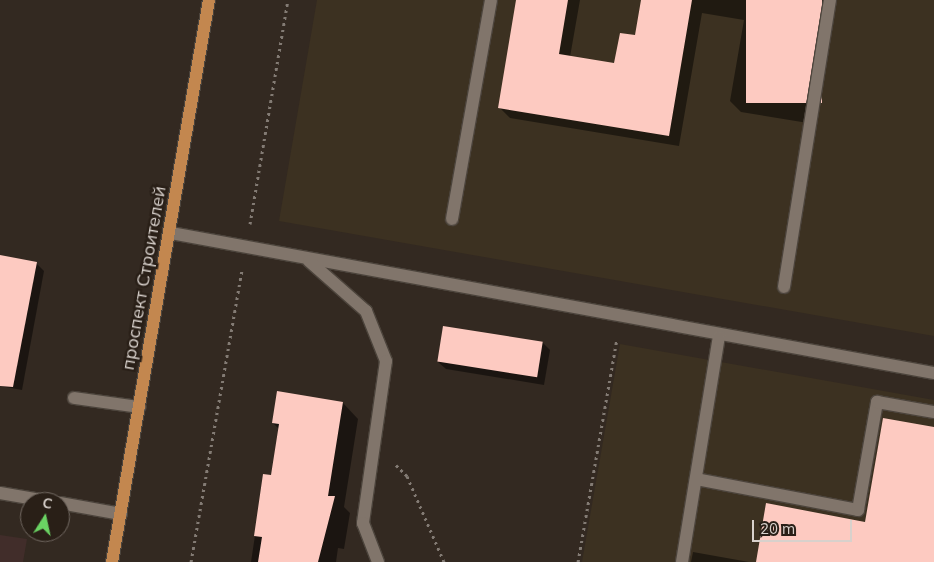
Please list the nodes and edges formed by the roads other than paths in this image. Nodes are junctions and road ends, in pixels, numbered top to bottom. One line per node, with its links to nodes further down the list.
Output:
1 (209, 0): 5 (main road, проспект Строителей)
2 (491, 0): 4 (street)
3 (830, 0): 7 (street)
4 (452, 220)
5 (171, 233): 6 (street); 11 (main road, проспект Строителей)
6 (309, 261): 8 (street); 19 (street)
7 (784, 287)
8 (719, 337): 9 (street); 13 (street)
9 (934, 373)
10 (74, 398): 11 (street)
11 (139, 408): 17 (main road, проспект Строителей)
12 (934, 412): 13 (street)
13 (696, 479): 20 (street)
14 (0, 493): 15 (street)
15 (20, 496)
16 (70, 505): 17 (street)
17 (121, 514): 18 (main road, проспект Строителей)
18 (112, 562)
19 (378, 562)
20 (682, 562)

